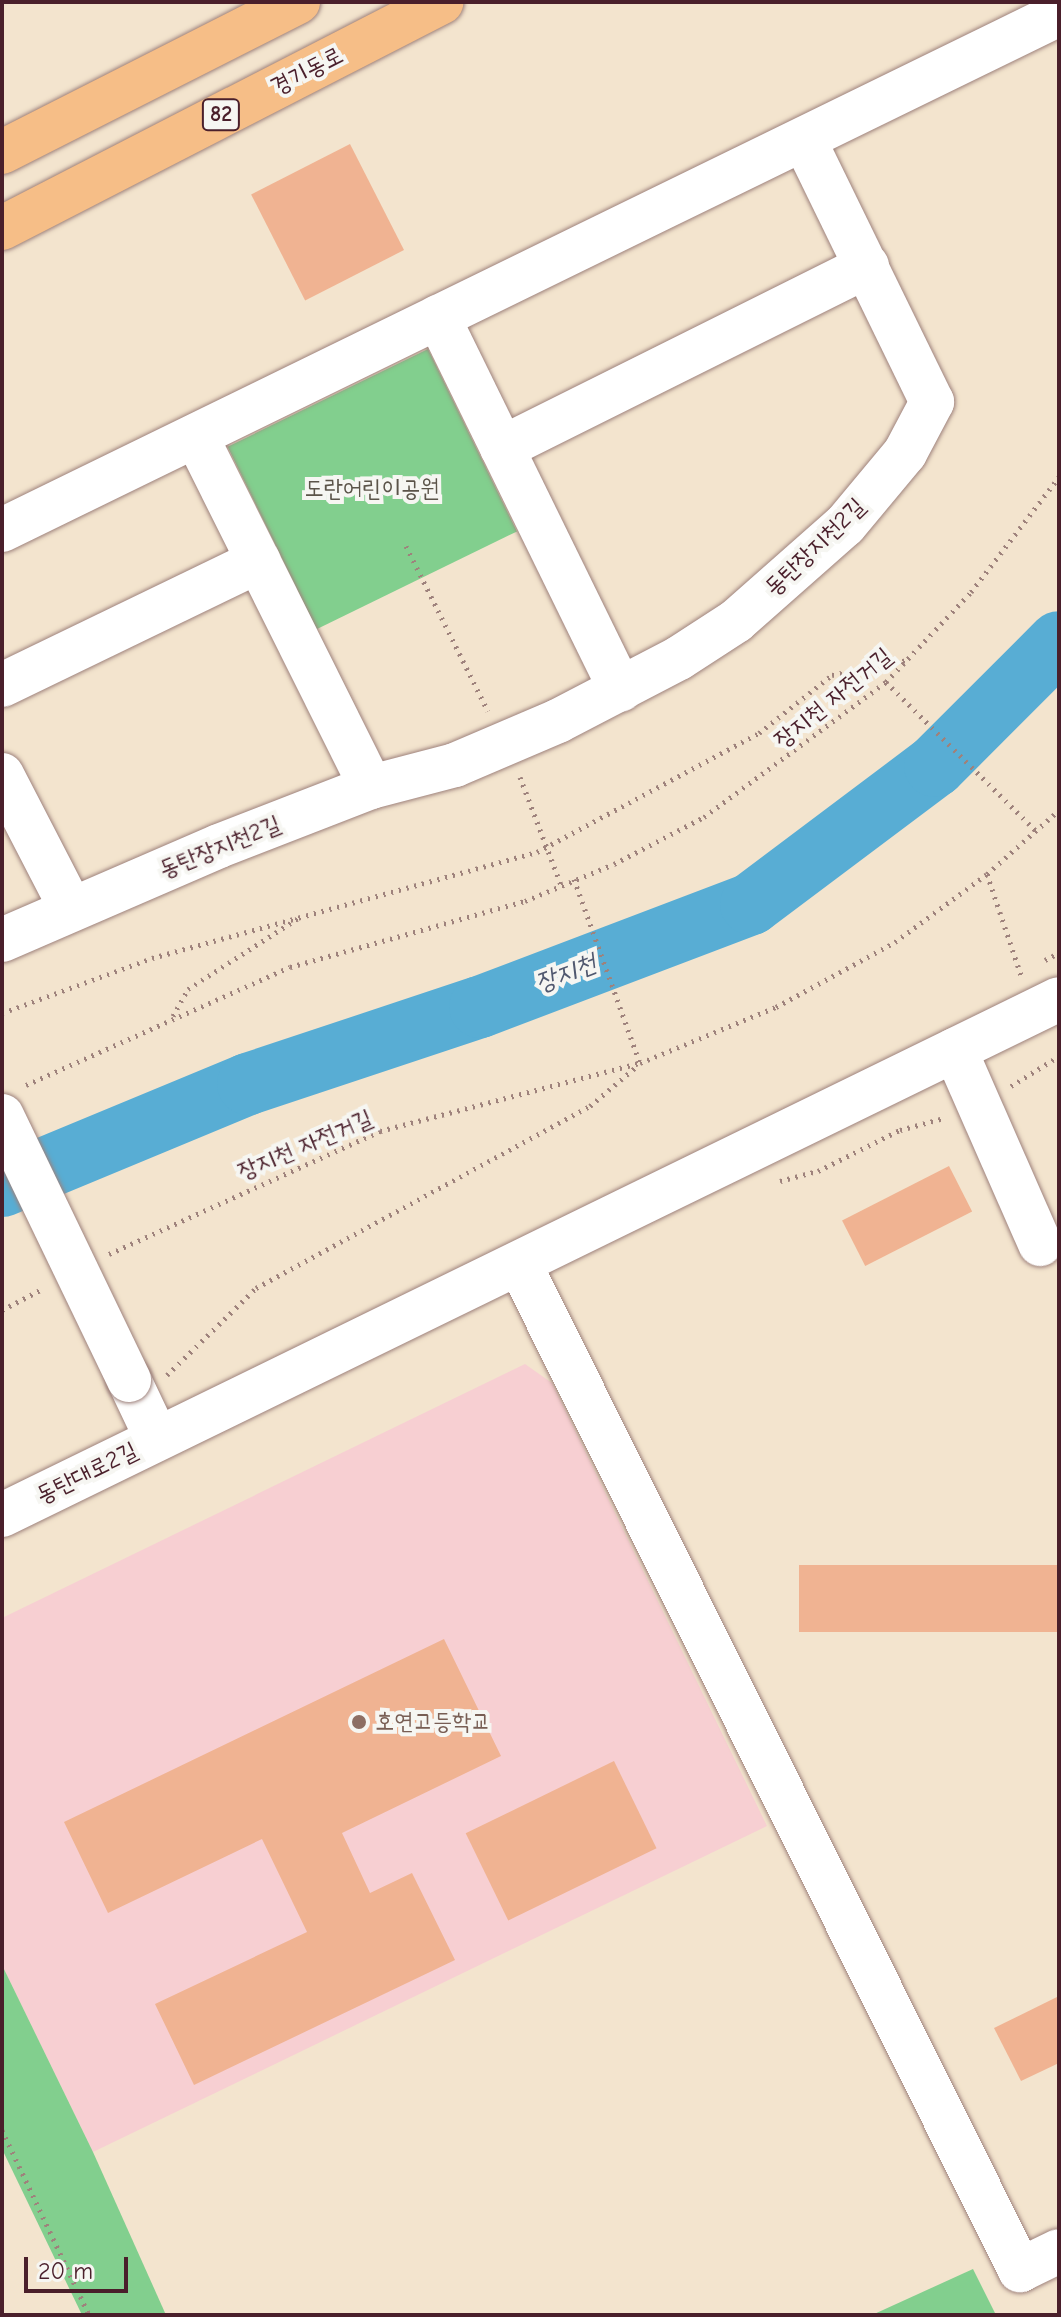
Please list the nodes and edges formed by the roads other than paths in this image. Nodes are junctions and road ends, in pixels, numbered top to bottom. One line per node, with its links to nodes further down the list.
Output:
1 (298, 2): 5 (main road)
2 (441, 2): 6 (main road, 경기동로 / 82)
3 (1059, 14): 4 (street)
4 (804, 139): 7 (street, 동탄장지천2길); 8 (street)
5 (2, 152)
6 (2, 228)
7 (867, 266): 10 (street); 14 (street, 동탄장지천2길)
8 (438, 317): 9 (street); 10 (street)
9 (196, 436): 11 (street); 12 (street)
10 (502, 448): 14 (street)
11 (2, 530)
12 (259, 561): 13 (street); 16 (street)
13 (2, 685)
14 (621, 690): 16 (street, 동탄장지천2길)
15 (2, 775): 17 (street)
16 (371, 787): 17 (street, 동탄장지천2길)
17 (70, 907): 18 (street, 동탄장지천2길)
18 (2, 940)
19 (1059, 999): 20 (street)
20 (955, 1050): 22 (street); 23 (street)
21 (9, 1103): 24 (street, 동탄대로2길, bridge)
22 (1040, 1244)
23 (519, 1263): 24 (street); 26 (street)
24 (157, 1439): 25 (street, 동탄대로2길)
25 (2, 1515)
26 (1059, 2251)

